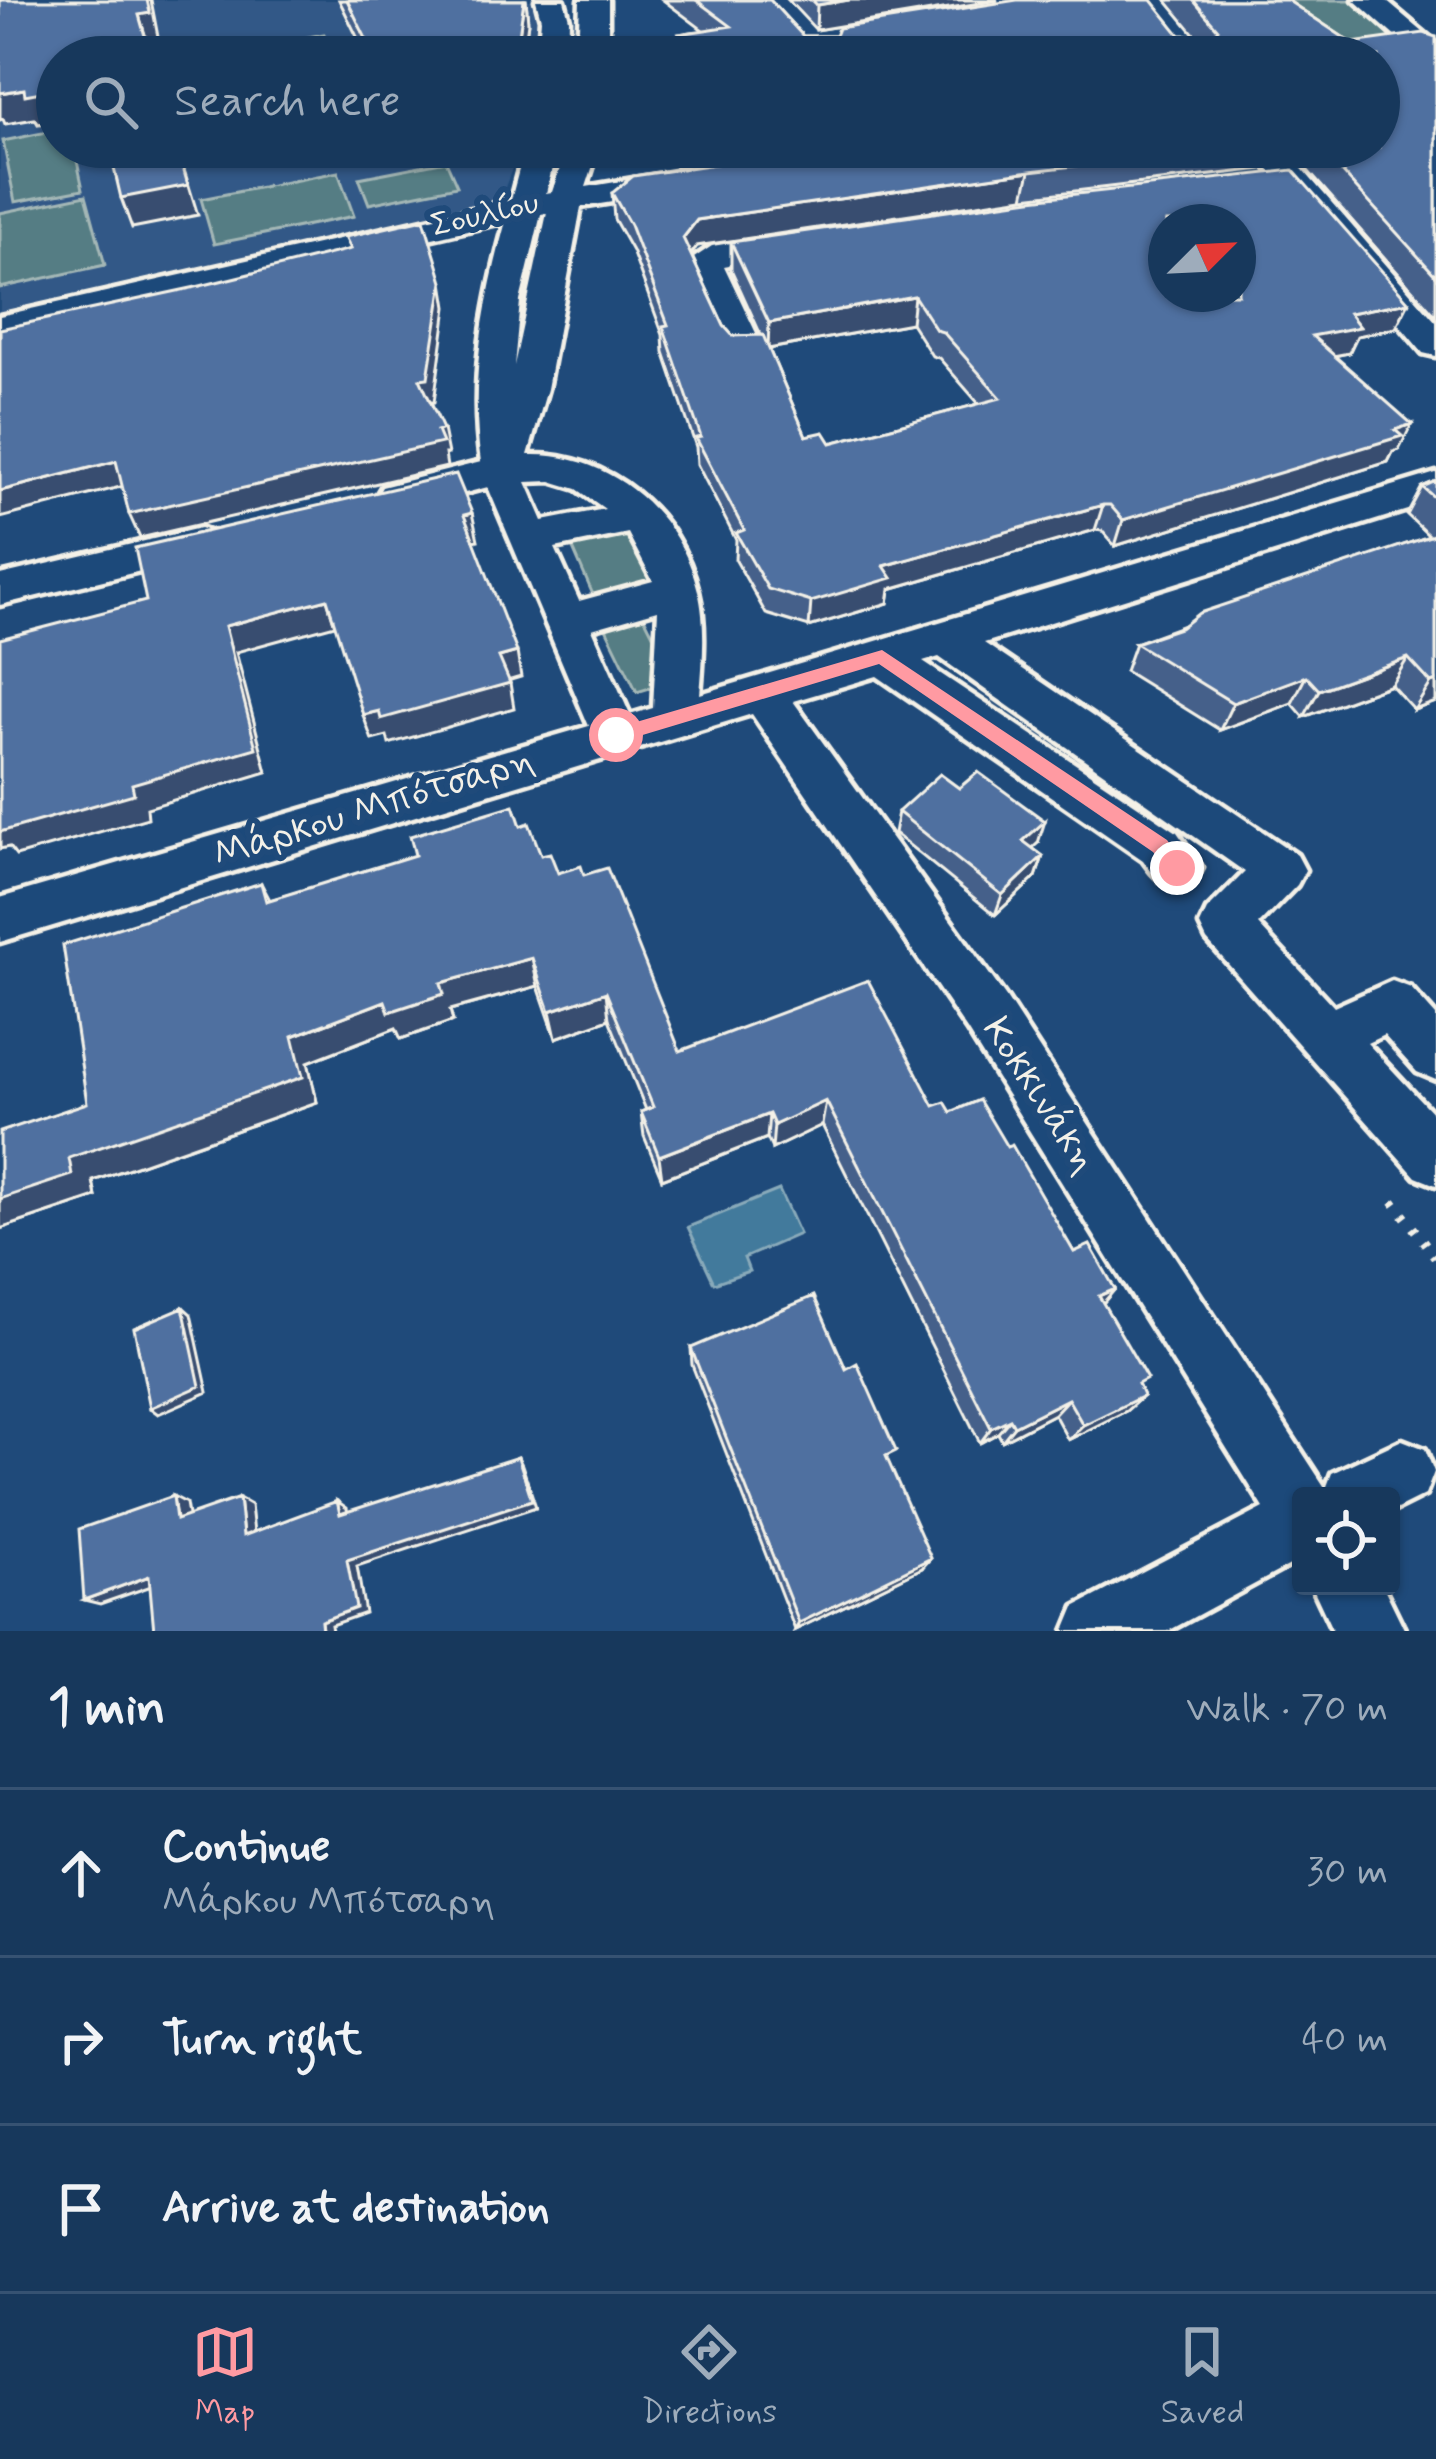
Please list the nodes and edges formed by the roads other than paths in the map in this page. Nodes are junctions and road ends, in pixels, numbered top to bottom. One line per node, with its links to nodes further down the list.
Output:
1 (550, 0): 4 (street)
2 (594, 0): 5 (street)
3 (1368, 0): 6 (street)
4 (554, 36)
5 (593, 36)
6 (1430, 48): 7 (street)
7 (1400, 50)
8 (535, 168): 15 (street)
9 (575, 168): 14 (street)
10 (1283, 168): 12 (street)
11 (723, 175): 14 (street, Σουλίου)
12 (1293, 180): 13 (street); 18 (street)
13 (1248, 185)
14 (564, 198): 15 (street, Σουλίου); 20 (street)
15 (523, 206): 17 (street, Σουλίου); 20 (street)
16 (817, 240): 19 (street)
17 (0, 327)
18 (1436, 345)
19 (746, 350)
20 (502, 472): 22 (street); 23 (street); 25 (street)
21 (1436, 487): 29 (street, Μάρκου Μπότσαρη)
22 (365, 505)
23 (638, 517): 25 (street); 26 (street)
24 (228, 536): 27 (street)
25 (532, 538): 28 (street)
26 (678, 589): 28 (street); 32 (street)
27 (0, 590)
28 (568, 620): 33 (street)
29 (945, 639): 30 (street, Μάρκου Μπότσαρη); 36 (street)
30 (882, 657): 31 (street, Μάρκου Μπότσαρη); 34 (street)
31 (762, 693): 32 (street, Μάρκου Μπότσαρη); 39 (street, Κοκκινάκη)
32 (675, 719): 33 (street, Μάρκου Μπότσαρη)
33 (616, 735): 35 (street, Μάρκου Μπότσαρη)
34 (1177, 868)
35 (0, 920)
36 (1326, 1036): 37 (street); 38 (street)
37 (1436, 1055)
38 (1436, 1158)
39 (1292, 1494)
40 (1292, 1529): 42 (street)
41 (1351, 1595): 43 (street)
42 (1100, 1631)
43 (1371, 1631)

